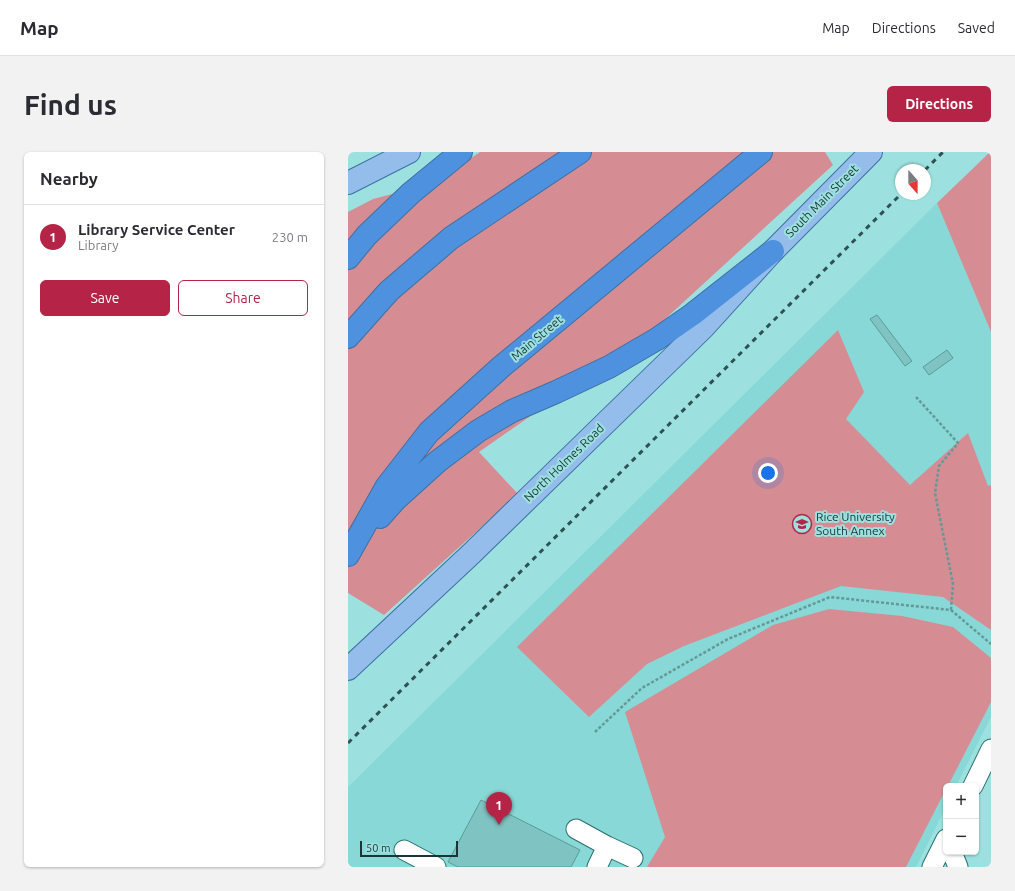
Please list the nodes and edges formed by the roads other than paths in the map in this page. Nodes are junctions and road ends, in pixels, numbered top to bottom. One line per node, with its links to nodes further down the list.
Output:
1 (409, 152): 8 (main road)
2 (461, 152): 10 (highway)
3 (580, 152): 11 (highway)
4 (761, 152): 12 (highway, Main Street)
5 (858, 152): 7 (main road)
6 (870, 152): 7 (main road, South Main Street)
7 (844, 178): 9 (main road, South Main Street)
8 (348, 183)
9 (773, 250): 12 (highway); 13 (main road, North Holmes Road)
10 (348, 258)
11 (348, 337)
12 (349, 554)
13 (348, 669)
14 (991, 749): 15 (street)
15 (974, 783)
16 (576, 829): 18 (street)
17 (943, 845): 24 (street)
18 (607, 846): 21 (street); 23 (street)
19 (404, 850): 22 (street)
20 (953, 855): 25 (street)
21 (633, 858)
22 (436, 867)
23 (596, 867)
24 (932, 867)
25 (958, 867)

